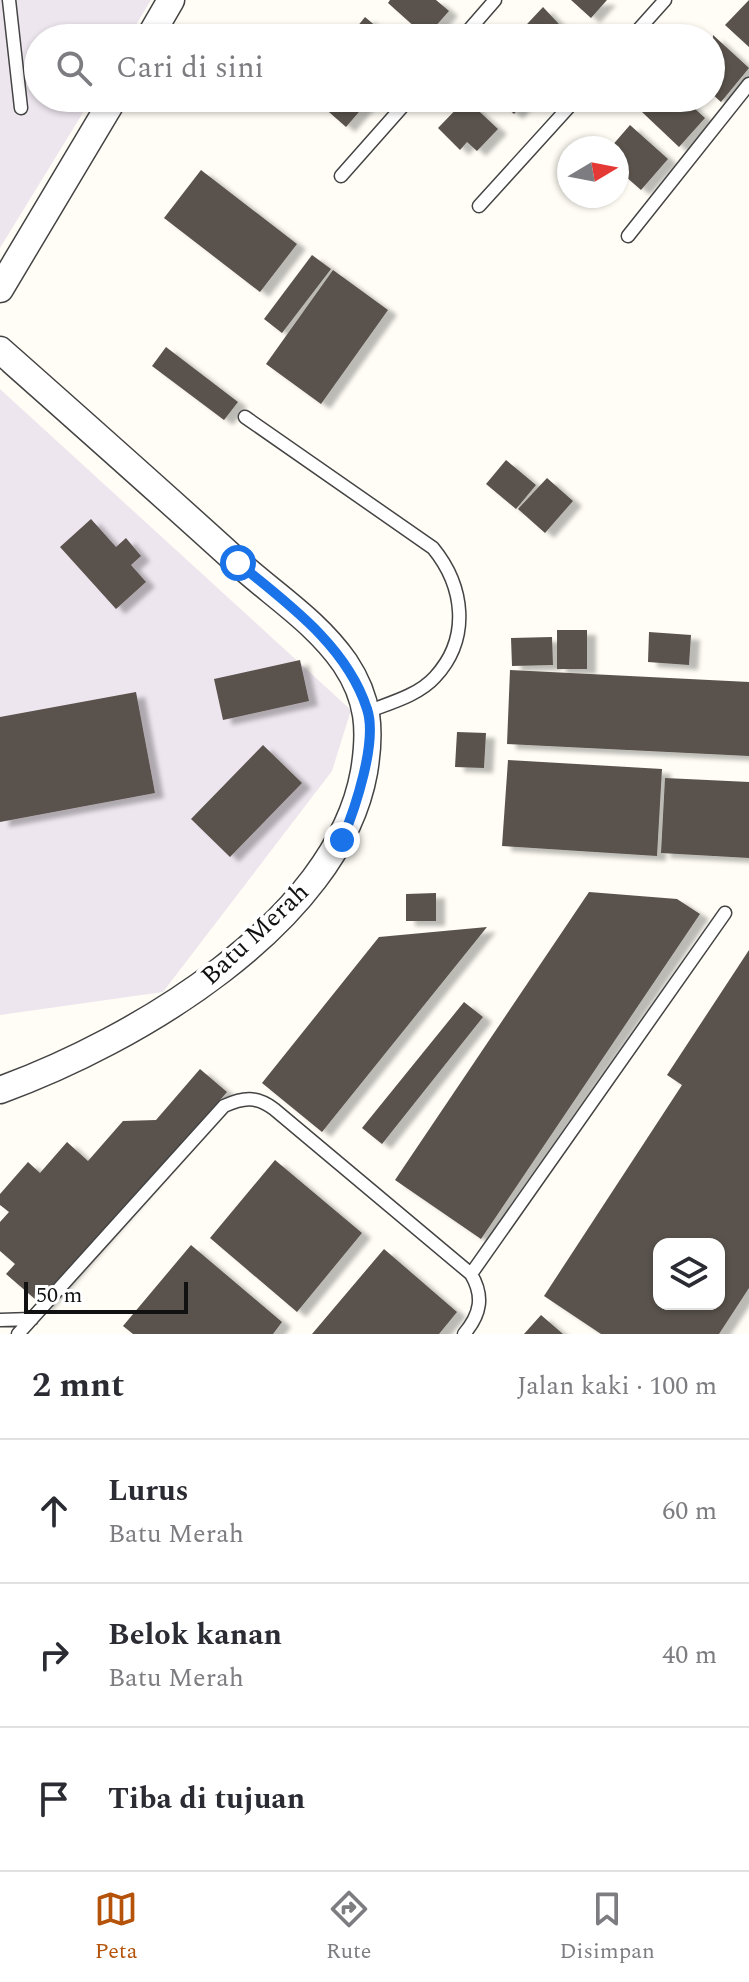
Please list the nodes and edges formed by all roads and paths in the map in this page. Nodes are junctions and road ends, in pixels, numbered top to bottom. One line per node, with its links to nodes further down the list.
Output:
1 (9, 0): 9 (lane)
2 (171, 0): 5 (street)
3 (495, 0): 6 (lane)
4 (665, 0): 7 (lane)
5 (157, 24)
6 (474, 24)
7 (644, 24)
8 (749, 84): 15 (lane)
9 (21, 108)
10 (106, 112): 16 (street)
11 (398, 112): 13 (lane)
12 (564, 112): 14 (lane)
13 (341, 176)
14 (479, 206)
15 (628, 236)
16 (0, 289)
17 (0, 350): 19 (street)
18 (245, 417): 19 (lane)
19 (369, 711): 21 (street, Batu Merah)
20 (725, 913): 22 (lane)
21 (0, 1090)
22 (471, 1274): 23 (lane); 26 (lane)
23 (32, 1319): 24 (lane); 25 (lane)
24 (0, 1320)
25 (18, 1334)
26 (464, 1334)

